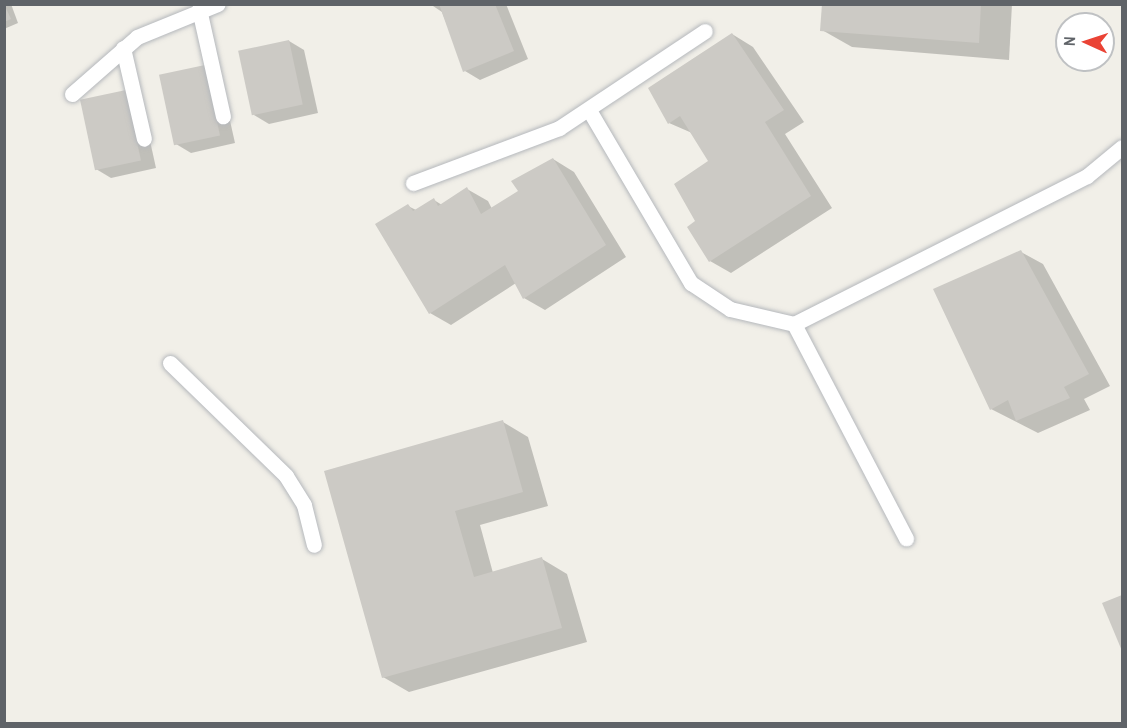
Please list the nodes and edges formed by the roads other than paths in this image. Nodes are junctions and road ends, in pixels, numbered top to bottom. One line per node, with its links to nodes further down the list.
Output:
1 (218, 4): 2 (lane)
2 (199, 9): 4 (lane); 7 (lane)
3 (705, 31): 6 (lane)
4 (123, 48): 5 (lane); 8 (lane)
5 (72, 94)
6 (589, 110): 10 (lane); 11 (lane)
7 (223, 116)
8 (144, 139)
9 (1122, 147): 11 (lane)
10 (413, 183)
11 (794, 324): 13 (lane)
12 (170, 363): 14 (lane)
13 (906, 538)
14 (314, 545)

